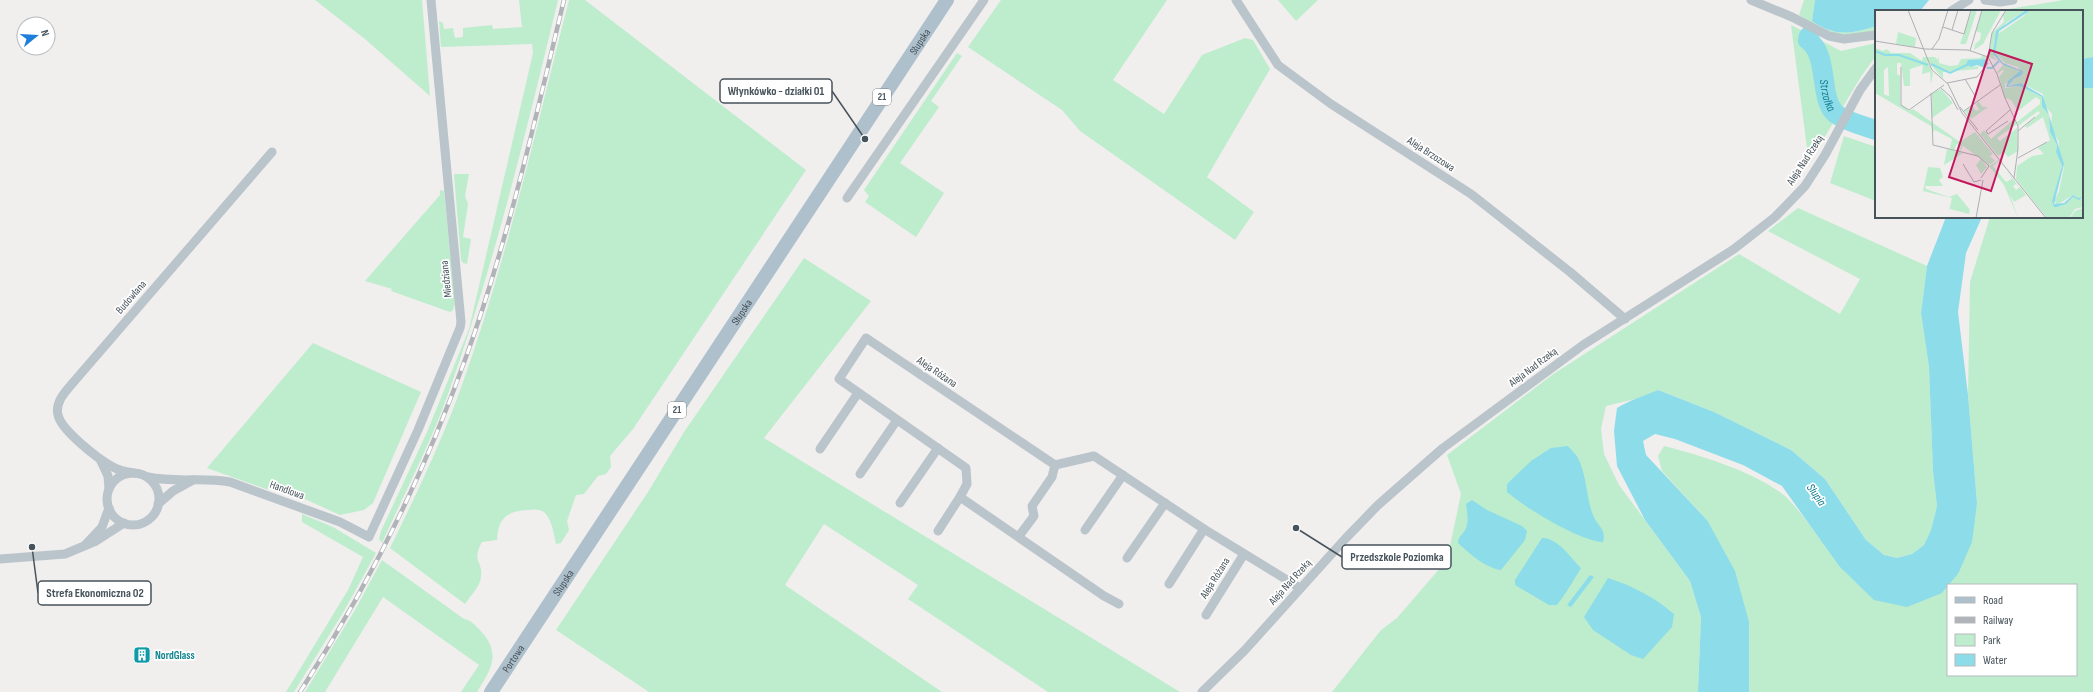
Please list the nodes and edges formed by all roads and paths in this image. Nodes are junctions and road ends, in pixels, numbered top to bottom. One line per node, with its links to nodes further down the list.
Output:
1 (431, 0): 37 (street, Miedziana)
2 (947, 0): 46 (main road, Słupska / 21)
3 (984, 0): 13 (street)
4 (1236, 0): 14 (street, Aleja Brzozowa)
5 (1751, 0): 10 (street)
6 (1968, 0): 9 (street)
7 (1985, 0): 8 (street)
8 (2013, 0)
9 (1953, 10)
10 (1875, 35)
11 (1875, 69): 14 (street, Aleja Nad Rzeką)
12 (272, 152): 19 (street, Budowlana)
13 (847, 198)
14 (1625, 319): 43 (street, Aleja Nad Rzeką)
15 (858, 393): 16 (street, Aleja Różana); 18 (street); 20 (street, Aleja Różana)
16 (897, 420): 17 (street, Aleja Różana); 22 (street)
17 (938, 448): 27 (street, Aleja Różana); 28 (street)
18 (820, 449)
19 (100, 460): 21 (street, Handlowa); 26 (street)
20 (1055, 465): 23 (street, Aleja Różana); 36 (street)
21 (134, 473): 24 (street, Handlowa); 26 (street)
22 (860, 474)
23 (1123, 475): 29 (street, Aleja Różana); 34 (street)
24 (148, 477): 25 (street, Handlowa); 30 (street)
25 (193, 480): 30 (street, Handlowa); 37 (street, Handlowa)
26 (109, 489): 31 (street)
27 (960, 497): 35 (street, Aleja Różana); 36 (street)
28 (900, 503)
29 (1165, 503): 33 (street, Aleja Różana); 40 (street)
30 (158, 504): 32 (street, Handlowa)
31 (109, 508): 32 (street); 38 (street)
32 (124, 523): 38 (street)
33 (1204, 529): 39 (street, Aleja Różana); 42 (street)
34 (1085, 530)
35 (938, 531)
36 (1019, 536): 44 (street)
37 (369, 537)
38 (84, 547): 41 (street)
39 (1244, 554): 43 (street, Aleja Różana); 45 (street, Aleja Różana)
40 (1127, 558)
41 (0, 559)
42 (1169, 584)
43 (1300, 588): 48 (street, Aleja Nad Rzeką)
44 (1119, 604)
45 (1206, 615)
46 (535, 625): 47 (main road, Portowa / 21)
47 (491, 692)
48 (1202, 692)

